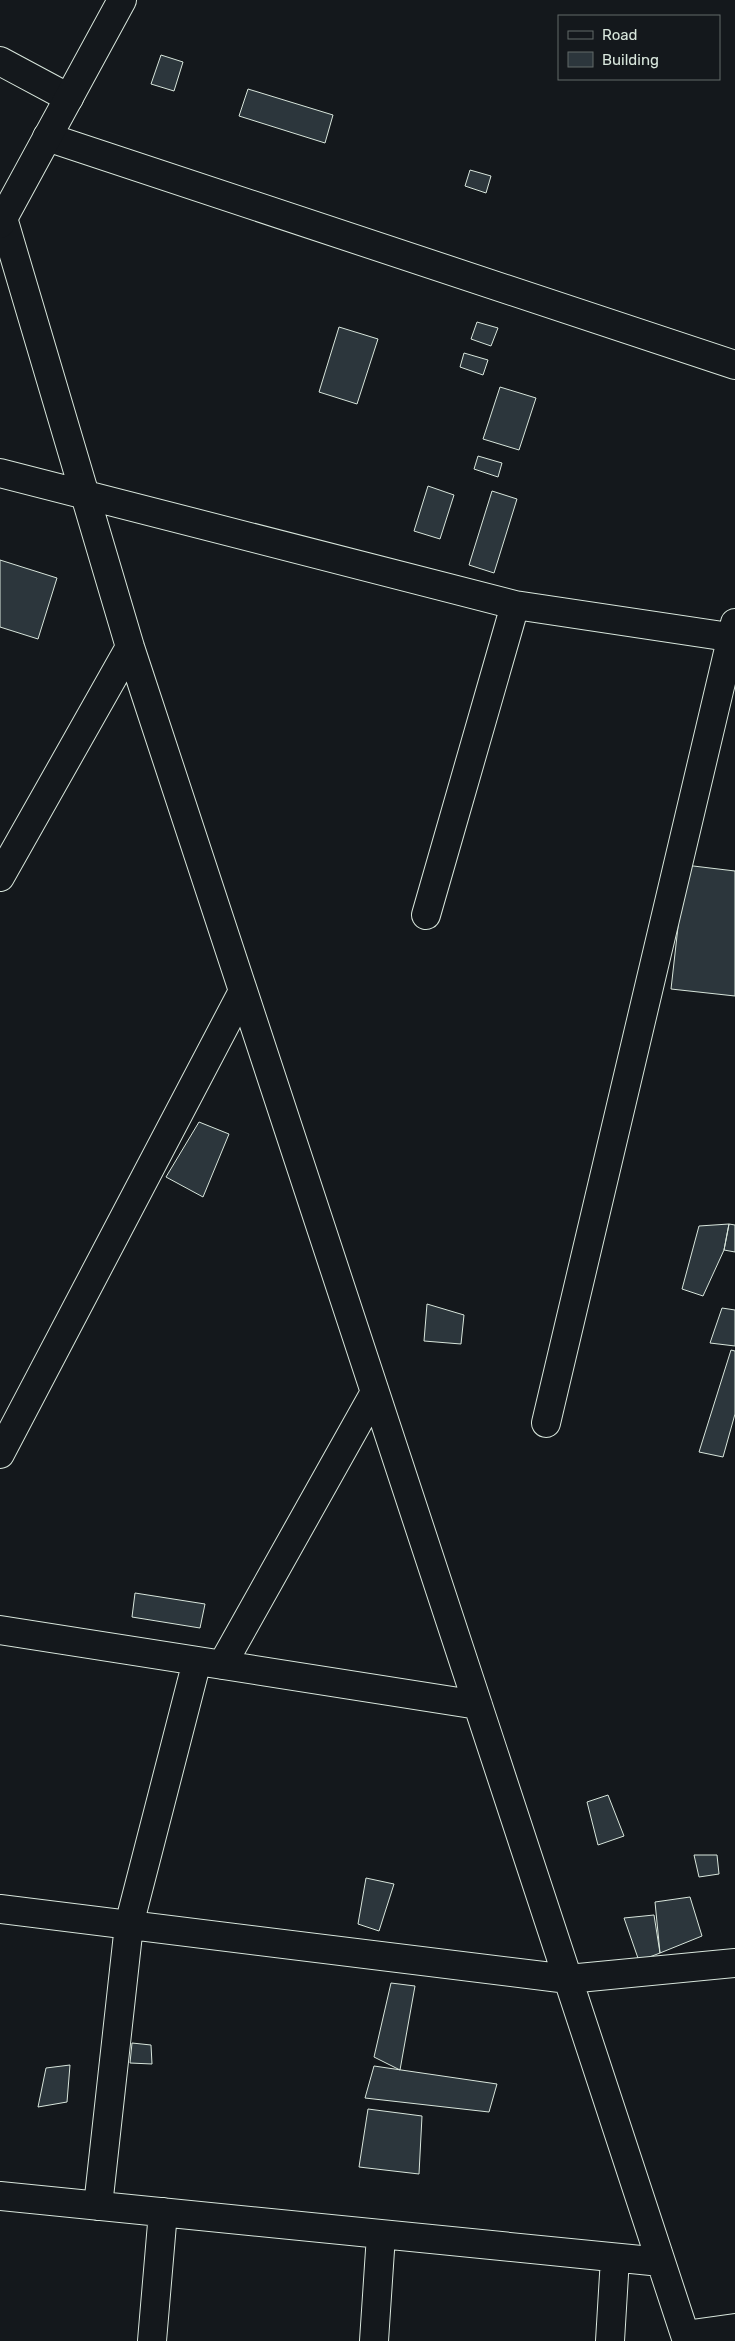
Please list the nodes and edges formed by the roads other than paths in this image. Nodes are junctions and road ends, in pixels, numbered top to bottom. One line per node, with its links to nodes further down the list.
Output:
1 (122, 0): 3 (street)
2 (0, 61): 3 (street)
3 (69, 98): 4 (street)
4 (48, 137): 5 (street); 6 (street)
5 (1, 221): 8 (street)
6 (735, 364)
7 (0, 473): 8 (street)
8 (83, 494): 9 (street); 11 (street)
9 (515, 605): 10 (street); 13 (street)
10 (734, 633): 16 (street)
11 (130, 647): 12 (street); 14 (street)
12 (0, 877)
13 (426, 915)
14 (243, 991): 15 (street); 17 (street)
15 (375, 1392): 19 (street); 20 (street)
16 (546, 1423)
17 (0, 1454)
18 (0, 1630): 19 (street)
19 (209, 1663): 20 (street); 22 (street)
20 (478, 1705): 24 (street)
21 (0, 1909): 22 (street)
22 (130, 1925): 24 (street); 26 (street)
23 (735, 1963): 24 (street)
24 (568, 1979): 30 (street)
25 (0, 2196): 26 (street)
26 (98, 2206): 27 (street)
27 (163, 2212): 28 (street); 33 (street)
28 (381, 2234): 29 (street); 34 (street)
29 (615, 2258): 30 (street); 35 (street)
30 (661, 2262): 32 (street)
31 (735, 2328): 32 (street)
32 (686, 2338)
33 (152, 2341)
34 (374, 2341)
35 (610, 2341)

